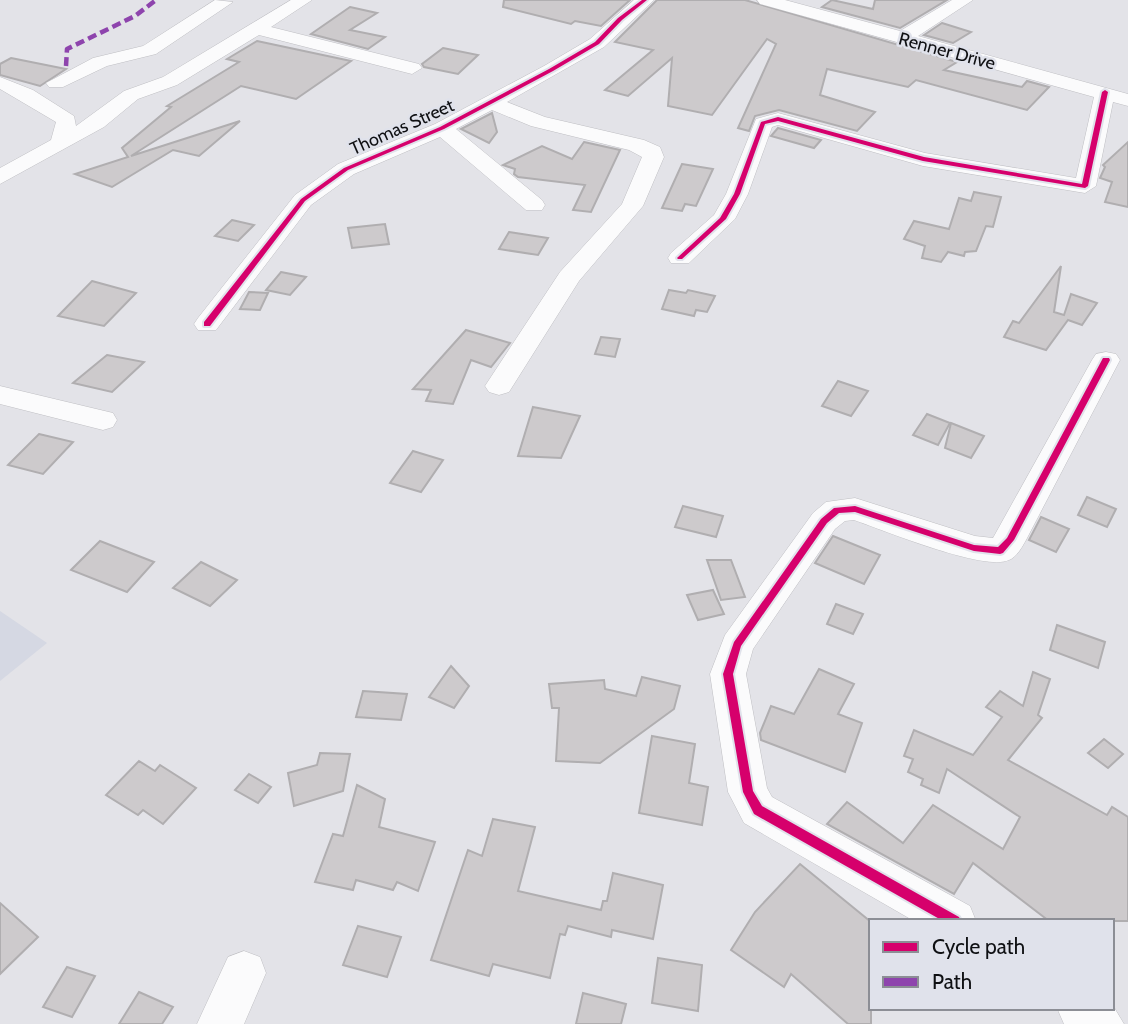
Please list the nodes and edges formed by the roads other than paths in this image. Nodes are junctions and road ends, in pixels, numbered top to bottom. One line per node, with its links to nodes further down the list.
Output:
1 (303, 0): 6 (street)
2 (645, 0): 14 (street, Thomas Street)
3 (964, 0): 8 (street)
4 (216, 1): 6 (street); 11 (street)
5 (777, 1): 8 (street, Renner Drive)
6 (281, 12): 7 (street)
7 (257, 29): 9 (street); 16 (street)
8 (901, 39): 12 (street, Renner Drive)
9 (412, 68)
10 (0, 83): 16 (street)
11 (56, 83)
12 (1105, 92): 13 (street, Renner Drive); 19 (street)
13 (1128, 100)
14 (493, 103): 15 (street, Thomas Street); 22 (street)
15 (442, 128): 18 (street); 20 (street, Thomas Street)
16 (61, 142): 17 (street)
17 (0, 177)
18 (534, 205)
19 (680, 258)
20 (207, 324)
21 (1106, 360): 25 (street)
22 (499, 386)
23 (0, 395): 24 (street)
24 (103, 420)
25 (951, 919)
26 (244, 973): 28 (street)
27 (1083, 1010): 29 (street)
28 (220, 1024)
29 (1101, 1024)

